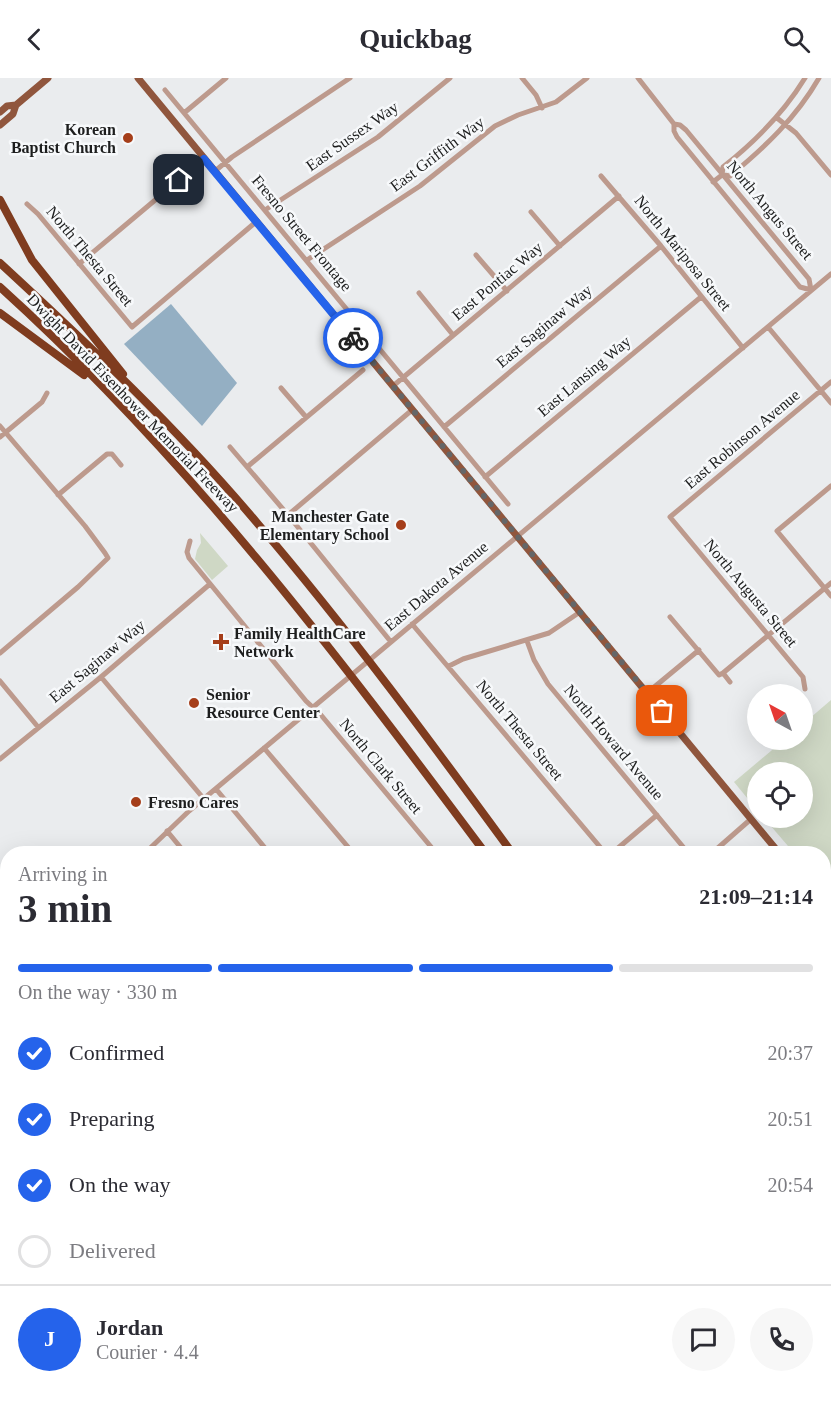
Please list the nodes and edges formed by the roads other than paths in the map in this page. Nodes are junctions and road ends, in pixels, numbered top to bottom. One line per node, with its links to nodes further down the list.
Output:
1 (48, 78): 12 (main road)
2 (138, 78): 20 (main road)
3 (226, 78): 15 (street)
4 (350, 78): 21 (street)
5 (450, 78): 30 (street, East Sussex Way)
6 (522, 78): 13 (street)
7 (587, 78): 13 (street, East Griffith Way)
8 (805, 78): 16 (street)
9 (819, 78): 19 (street)
10 (641, 79): 17 (street, North Angus Street)
11 (165, 90): 15 (street, Fresno Street Frontage)
12 (16, 105): 14 (main road); 18 (main road)
13 (542, 108): 36 (street, East Griffith Way)
14 (0, 112)
15 (184, 113): 21 (street, Fresno Street Frontage)
16 (777, 118): 19 (street); 23 (street)
17 (674, 124): 23 (street, North Angus Street); 26 (street, North Angus Street)
18 (0, 125)
19 (786, 125): 23 (street); 24 (street)
20 (204, 159): 22 (main road); 38 (street)
21 (225, 162): 22 (street); 30 (street, Fresno Street Frontage)
22 (215, 171): 32 (main road)
23 (722, 174): 26 (street); 41 (street, North Angus Street)
24 (831, 175)
25 (601, 177): 27 (street, North Mariposa Street)
26 (713, 182): 41 (street, North Angus Street)
27 (619, 196): 33 (street, East Pontiac Way); 34 (street, North Mariposa Street)
28 (0, 200): 57 (highway)
29 (27, 204): 38 (street, North Thesta Street)
30 (266, 210): 36 (street, Fresno Street Frontage)
31 (531, 212): 33 (street)
32 (257, 221): 38 (street, North Thesta Street); 52 (main road)
33 (560, 246): 42 (street, East Pontiac Way)
34 (661, 246): 44 (street, North Mariposa Street); 62 (street, East Saginaw Way)
35 (476, 255): 42 (street)
36 (307, 260): 50 (street, Fresno Street Frontage)
37 (0, 262): 57 (highway, Dwight David Eisenhower Memorial Freeway)
38 (79, 264)
39 (831, 274): 41 (street, East Dakota Avenue)
40 (0, 287): 55 (highway, Dwight David Eisenhower Memorial Freeway)
41 (812, 290): 46 (street, East Dakota Avenue)
42 (507, 291): 47 (street, East Pontiac Way)
43 (419, 293): 47 (street)
44 (701, 297): 48 (street, North Mariposa Street); 67 (street, East Lansing Way)
45 (0, 312): 55 (highway)
46 (768, 327): 48 (street, East Dakota Avenue); 54 (street)
47 (453, 335): 50 (street, East Pontiac Way)
48 (743, 348): 73 (street, East Dakota Avenue)
49 (363, 370): 60 (street)
50 (403, 378): 52 (street, East Pontiac Way); 62 (street, Fresno Street Frontage)
51 (831, 382): 54 (street, East Robinson Avenue)
52 (393, 386): 59 (main road)
53 (281, 388): 60 (street)
54 (821, 390): 58 (street); 72 (street, East Robinson Avenue)
55 (106, 391): 110 (highway, Dwight David Eisenhower Memorial Freeway)
56 (47, 393): 63 (street)
57 (146, 402): 111 (highway, Dwight David Eisenhower Memorial Freeway)
58 (831, 403)
59 (412, 410): 71 (street); 73 (main road)
60 (306, 417): 66 (street)
61 (0, 426): 63 (street)
62 (444, 427): 67 (street, Fresno Street Frontage)
63 (3, 435): 69 (street)
64 (230, 447): 66 (street)
65 (121, 465): 69 (street)
66 (247, 467): 71 (street)
67 (485, 477): 70 (street, Fresno Street Frontage)
68 (831, 486): 77 (street)
69 (58, 495): 86 (street)
70 (508, 504)
71 (288, 515): 84 (street)
72 (670, 517): 82 (street, North Augusta Street)
73 (517, 536): 79 (main road); 81 (street, East Dakota Avenue)
74 (190, 541): 76 (street, North Clark Street)
75 (831, 583): 77 (street)
76 (210, 584): 89 (street, East Saginaw Way); 94 (street, North Clark Street)
77 (825, 588): 78 (street); 82 (street)
78 (831, 596)
79 (580, 612): 83 (street); 93 (main road)
80 (670, 617): 85 (street)
81 (412, 624): 84 (street, East Dakota Avenue); 87 (street, North Thesta Street)
82 (768, 635): 88 (street); 92 (street, North Augusta Street)
83 (527, 641): 87 (street); 101 (street, North Howard Avenue)
84 (391, 642): 94 (street, East Dakota Avenue)
85 (699, 650): 88 (street); 93 (street)
86 (0, 653)
87 (449, 666): 112 (street, North Thesta Street)
88 (723, 673): 91 (street)
89 (101, 677): 95 (street, East Saginaw Way); 99 (street)
90 (0, 681): 95 (street)
91 (730, 682)
92 (804, 684)
93 (647, 693): 100 (main road)
94 (313, 707): 96 (street, East Dakota Avenue); 109 (street, North Clark Street)
95 (38, 727): 97 (street, East Saginaw Way)
96 (264, 748): 98 (street, East Dakota Avenue); 108 (street)
97 (0, 759)
98 (216, 789): 99 (street, East Dakota Avenue); 107 (street)
99 (204, 799): 104 (street, East Dakota Avenue)
100 (747, 814)
101 (657, 815): 113 (street); 114 (street, North Howard Avenue)
102 (747, 822): 115 (street)
103 (758, 828): 116 (main road)
104 (167, 831): 105 (street, East Dakota Avenue); 106 (street)
105 (152, 846)
106 (179, 846)
107 (263, 846)
108 (347, 846)
109 (430, 846)
110 (480, 846)
111 (508, 846)
112 (599, 846)
113 (620, 846)
114 (682, 846)
115 (720, 846)
116 (773, 846)

